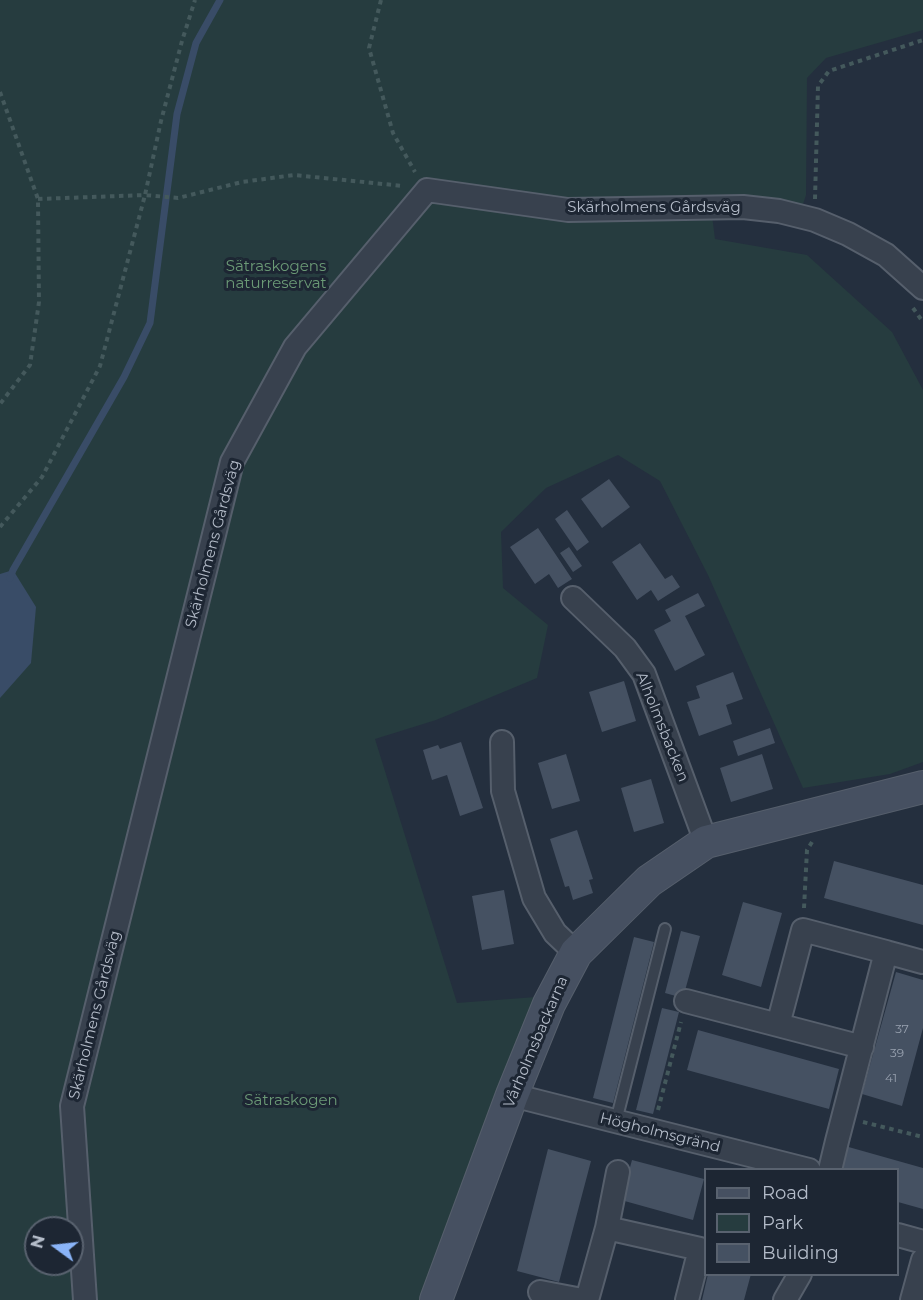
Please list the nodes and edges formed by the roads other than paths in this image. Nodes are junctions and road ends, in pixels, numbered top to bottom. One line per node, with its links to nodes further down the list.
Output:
1 (917, 296): 24 (street, Skärholmens Gårdsväg)
2 (573, 598): 5 (street, Alholmsbacken)
3 (502, 742): 8 (street)
4 (923, 787): 5 (street, Vårholmsbackarna)
5 (706, 842): 8 (street, Vårholmsbackarna)
6 (665, 929): 14 (lane)
7 (886, 952): 9 (street); 11 (street); 12 (street)
8 (576, 954): 13 (street, Vårholmsbackarna)
9 (922, 962)
10 (686, 1001): 11 (street)
11 (778, 1025): 12 (street)
12 (862, 1047): 16 (street)
13 (512, 1095): 14 (street, Högholmsgränd); 25 (street, Vårholmsbackarna)
14 (616, 1121): 15 (street, Högholmsgränd)
15 (801, 1168)
16 (830, 1168)
17 (618, 1172): 18 (street)
18 (607, 1228): 27 (street); 28 (street)
19 (899, 1236): 20 (street)
20 (923, 1242)
21 (923, 1260): 30 (street)
22 (799, 1276): 29 (street)
23 (540, 1292): 26 (street)
24 (85, 1300)
25 (436, 1300)
26 (582, 1300)
27 (587, 1300)
28 (687, 1300)
29 (785, 1300)
30 (912, 1300)

